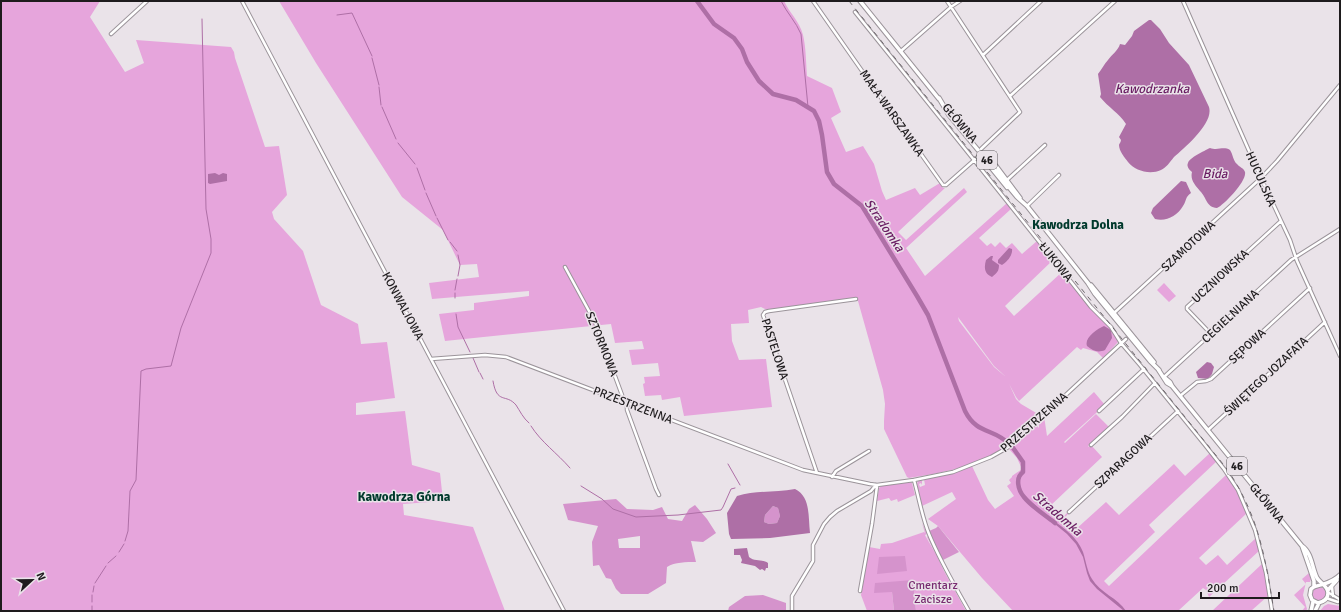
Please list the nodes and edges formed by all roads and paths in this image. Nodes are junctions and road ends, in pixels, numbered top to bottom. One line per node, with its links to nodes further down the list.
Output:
1 (147, 1): 12 (street)
2 (242, 1): 43 (street, KONWALIOWA)
3 (813, 1): 22 (street, MAŁA WARSZAWKA)
4 (860, 1): 13 (main road, GŁÓWNA / 46)
5 (947, 1): 10 (street)
6 (960, 1): 10 (street)
7 (1041, 1): 14 (street)
8 (1115, 1): 16 (street)
9 (1183, 1): 24 (street, HUCULSKA)
10 (951, 7): 13 (street); 14 (street)
11 (855, 12): 22 (street, ŁUKOWA)
12 (112, 34)
13 (901, 51): 17 (main road, GŁÓWNA / 46)
14 (983, 55): 16 (street)
15 (1340, 85): 24 (street, SZAMOTOWA)
16 (1010, 96): 20 (street)
17 (939, 98): 18 (main road, GŁÓWNA / 46); 20 (main road, GŁÓWNA / 46)
18 (949, 115): 21 (street, GŁÓWNA); 26 (main road, GŁÓWNA / 46)
19 (1045, 145): 25 (street)
20 (981, 149): 25 (main road, GŁÓWNA / 46)
21 (980, 155): 22 (street, MAŁA WARSZAWKA); 26 (street, GŁÓWNA)
22 (974, 160): 41 (street, ŁUKOWA)
23 (1059, 175): 27 (street)
24 (1261, 178): 28 (street, HUCULSKA); 35 (street, SZAMOTOWA)
25 (1007, 180): 27 (main road, GŁÓWNA / 46)
26 (1017, 197): 27 (main road, GŁÓWNA / 46)
27 (1026, 206): 32 (main road, GŁÓWNA / 46)
28 (1281, 221): 30 (street, HUCULSKA); 38 (street, UCZNIOWSKA)
29 (1340, 229): 30 (street, CEGIELNIANA)
30 (1296, 256): 33 (street, HUCULSKA); 38 (street, CEGIELNIANA)
31 (565, 267): 49 (street, SZTORMOWA)
32 (1088, 283): 35 (main road, GŁÓWNA / 46); 37 (main road, GŁÓWNA / 46)
33 (1310, 288): 36 (street, HUCULSKA); 48 (street, SĘPOWA)
34 (856, 299): 56 (street, PASTELOWA)
35 (1114, 313): 45 (main road, GŁÓWNA / 46)
36 (1325, 322): 42 (street, HUCULSKA); 53 (street, ŚWIĘTEGO JOZAFATA)
37 (1125, 330): 39 (street); 40 (main road, GŁÓWNA / 46)
38 (1211, 334): 46 (street, CEGIELNIANA)
39 (1126, 339): 40 (street); 41 (street, PRZESTRZENNA)
40 (1134, 342): 45 (main road, GŁÓWNA / 46)
41 (1121, 343): 44 (street); 58 (street, PRZESTRZENNA)
42 (1340, 356)
43 (431, 359): 49 (street, PRZESTRZENNA); 74 (street, KONWALIOWA)
44 (1144, 369): 47 (street); 52 (street)
45 (1159, 370): 46 (main road, GŁÓWNA / 46)
46 (1164, 377): 48 (main road, GŁÓWNA / 46)
47 (1155, 383): 51 (street); 54 (street)
48 (1180, 396): 53 (main road, GŁÓWNA / 46)
49 (623, 401): 50 (street, PRZESTRZENNA)
50 (627, 403): 56 (street, PRZESTRZENNA); 60 (street)
51 (1178, 410): 61 (street, SZPARAGOWA); 77 (street)
52 (1099, 411)
53 (1207, 430): 62 (main road, GŁÓWNA / 46)
54 (1091, 445)
55 (869, 450): 57 (street)
56 (817, 474): 57 (street, PRZESTRZENNA)
57 (832, 477): 59 (street, PRZESTRZENNA)
58 (914, 480): 59 (street, PRZESTRZENNA); 76 (street)
59 (876, 485): 67 (street); 75 (street)
60 (660, 495)
61 (1069, 512)
62 (1302, 546): 64 (main road, GŁÓWNA / 46); 66 (main road, GŁÓWNA / 46)
63 (1339, 577): 64 (main road); 65 (main road)
64 (1323, 585): 66 (main road); 68 (main road, 46)
65 (1332, 586): 68 (main road); 69 (street)
66 (1314, 587): 72 (main road, 46)
67 (860, 591)
68 (1328, 592): 69 (street); 70 (main road)
69 (1333, 596): 71 (street)
70 (1326, 598): 71 (street); 73 (main road)
71 (1340, 601)
72 (1313, 602): 73 (main road); 78 (main road, 46)
73 (1319, 603): 79 (main road)
74 (564, 611)
75 (792, 611)
76 (969, 611)
77 (1272, 611)
78 (1311, 611)
79 (1315, 611)

